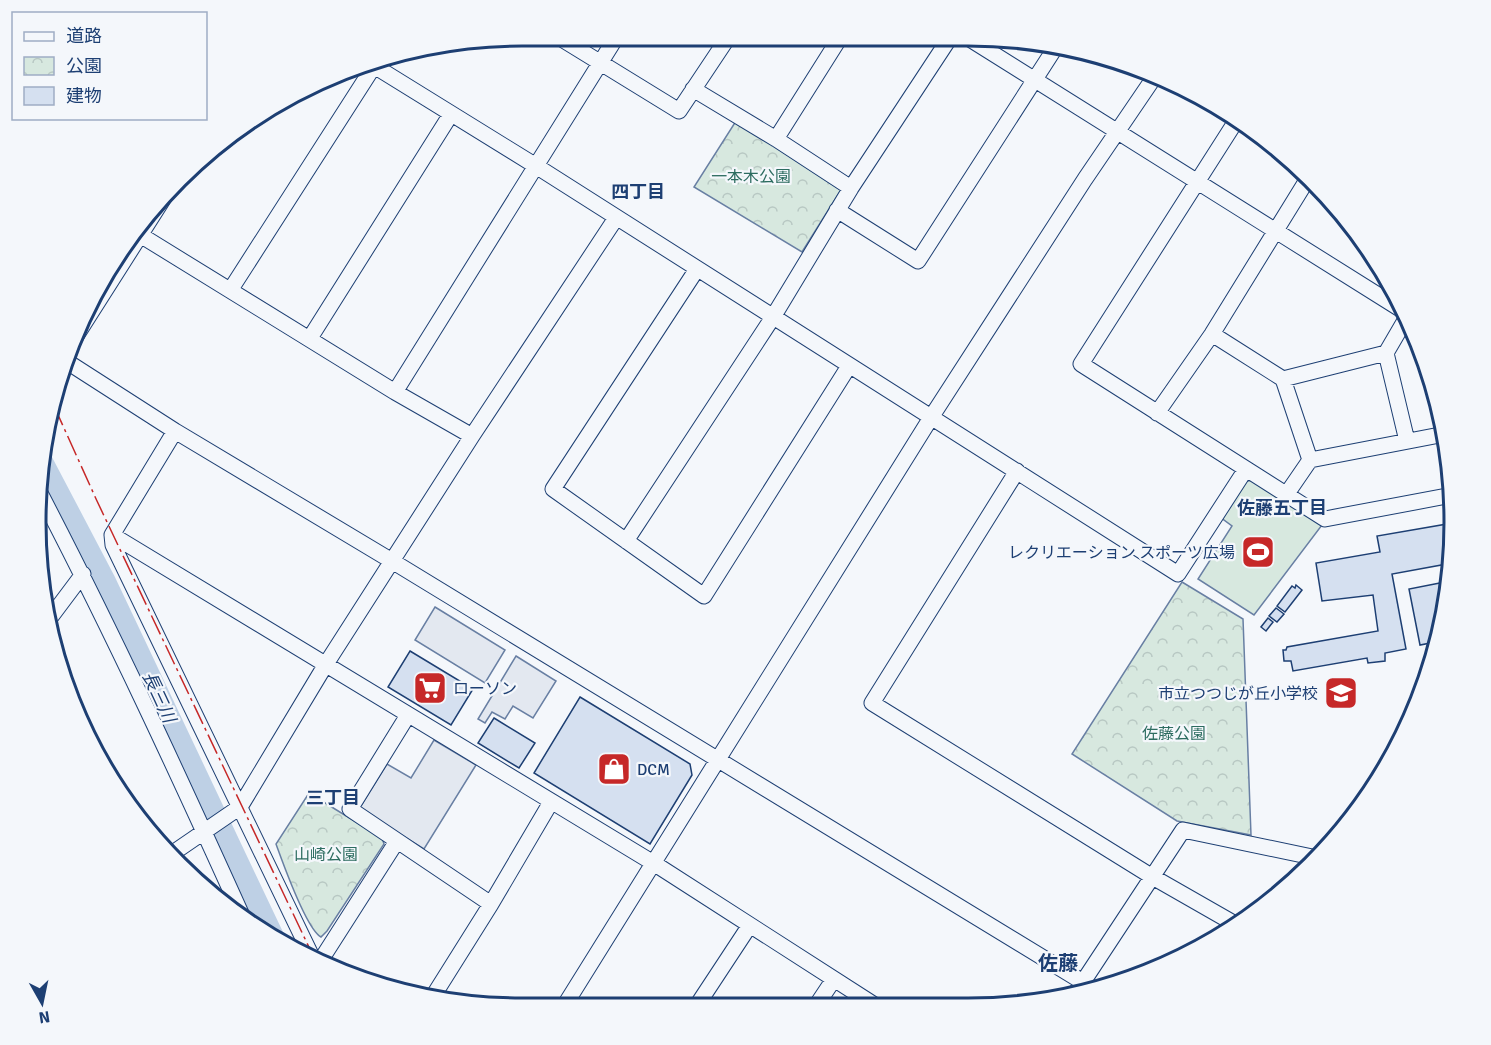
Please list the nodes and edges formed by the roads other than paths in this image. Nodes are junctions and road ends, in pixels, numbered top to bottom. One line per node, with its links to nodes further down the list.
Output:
1 (572, 46): 8 (street)
2 (611, 46): 8 (street)
3 (722, 46): 13 (street)
4 (835, 46): 17 (street)
5 (944, 46): 21 (street)
6 (982, 47): 11 (street)
7 (1051, 54): 11 (street)
8 (600, 63): 13 (street); 18 (street)
9 (379, 69): 14 (street)
10 (368, 72): 27 (street)
11 (1035, 80): 16 (street); 22 (street)
12 (1151, 83): 16 (street)
13 (693, 89): 17 (street)
14 (452, 114): 18 (street); 32 (street)
15 (1232, 127): 19 (street)
16 (1119, 131): 19 (street); 39 (street)
17 (776, 139): 21 (street)
18 (536, 166): 23 (street); 37 (street)
19 (1197, 182): 24 (street); 38 (street)
20 (1304, 185): 24 (street)
21 (851, 188): 22 (street)
22 (837, 210): 29 (street)
23 (616, 218): 26 (street); 41 (street)
24 (1275, 231): 28 (street); 31 (street)
25 (143, 236): 27 (street)
26 (697, 269): 29 (street); 51 (street)
27 (231, 289): 32 (street)
28 (1390, 303)
29 (773, 316): 35 (street); 51 (street)
30 (1402, 326): 33 (street)
31 (1212, 334): 36 (street); 38 (street)
32 (310, 339): 37 (street)
33 (1386, 353): 36 (street); 43 (street)
34 (73, 366): 40 (street)
35 (849, 366): 39 (street); 51 (street)
36 (1283, 379): 44 (street)
37 (395, 392): 41 (street)
38 (1157, 413): 45 (street)
39 (932, 416): 46 (street); 57 (street)
40 (175, 431): 50 (street); 52 (street)
41 (472, 436): 52 (street)
42 (1436, 436): 43 (street)
43 (1407, 441): 44 (street)
44 (1310, 460): 47 (street)
45 (1246, 469): 46 (street); 47 (street)
46 (1017, 471): 65 (street)
47 (1286, 495): 48 (street)
48 (1443, 497)
49 (47, 506): 53 (street)
50 (112, 535): 55 (street); 59 (street)
51 (626, 542)
52 (392, 561): 55 (street); 57 (street)
53 (83, 574): 54 (street); 60 (street)
54 (55, 611)
55 (326, 664): 56 (street); 59 (street)
56 (408, 715): 58 (street); 61 (street)
57 (717, 760): 64 (street); 74 (street)
58 (551, 802): 64 (street); 67 (street)
59 (240, 807): 60 (street); 70 (street)
60 (205, 831): 62 (street); 66 (street)
61 (397, 841): 67 (street); 71 (street)
62 (178, 850)
63 (1308, 856): 65 (street)
64 (655, 864): 69 (street); 76 (street)
65 (1151, 876): 68 (street); 73 (street)
66 (236, 902)
67 (491, 904): 75 (street)
68 (1229, 921)
69 (750, 925): 72 (street); 77 (street)
70 (306, 946)
71 (324, 955)
72 (834, 979): 78 (street); 79 (street)
73 (1085, 984)
74 (1079, 985)
75 (437, 990)
76 (569, 998)
77 (702, 998)
78 (821, 998)
79 (864, 998)

